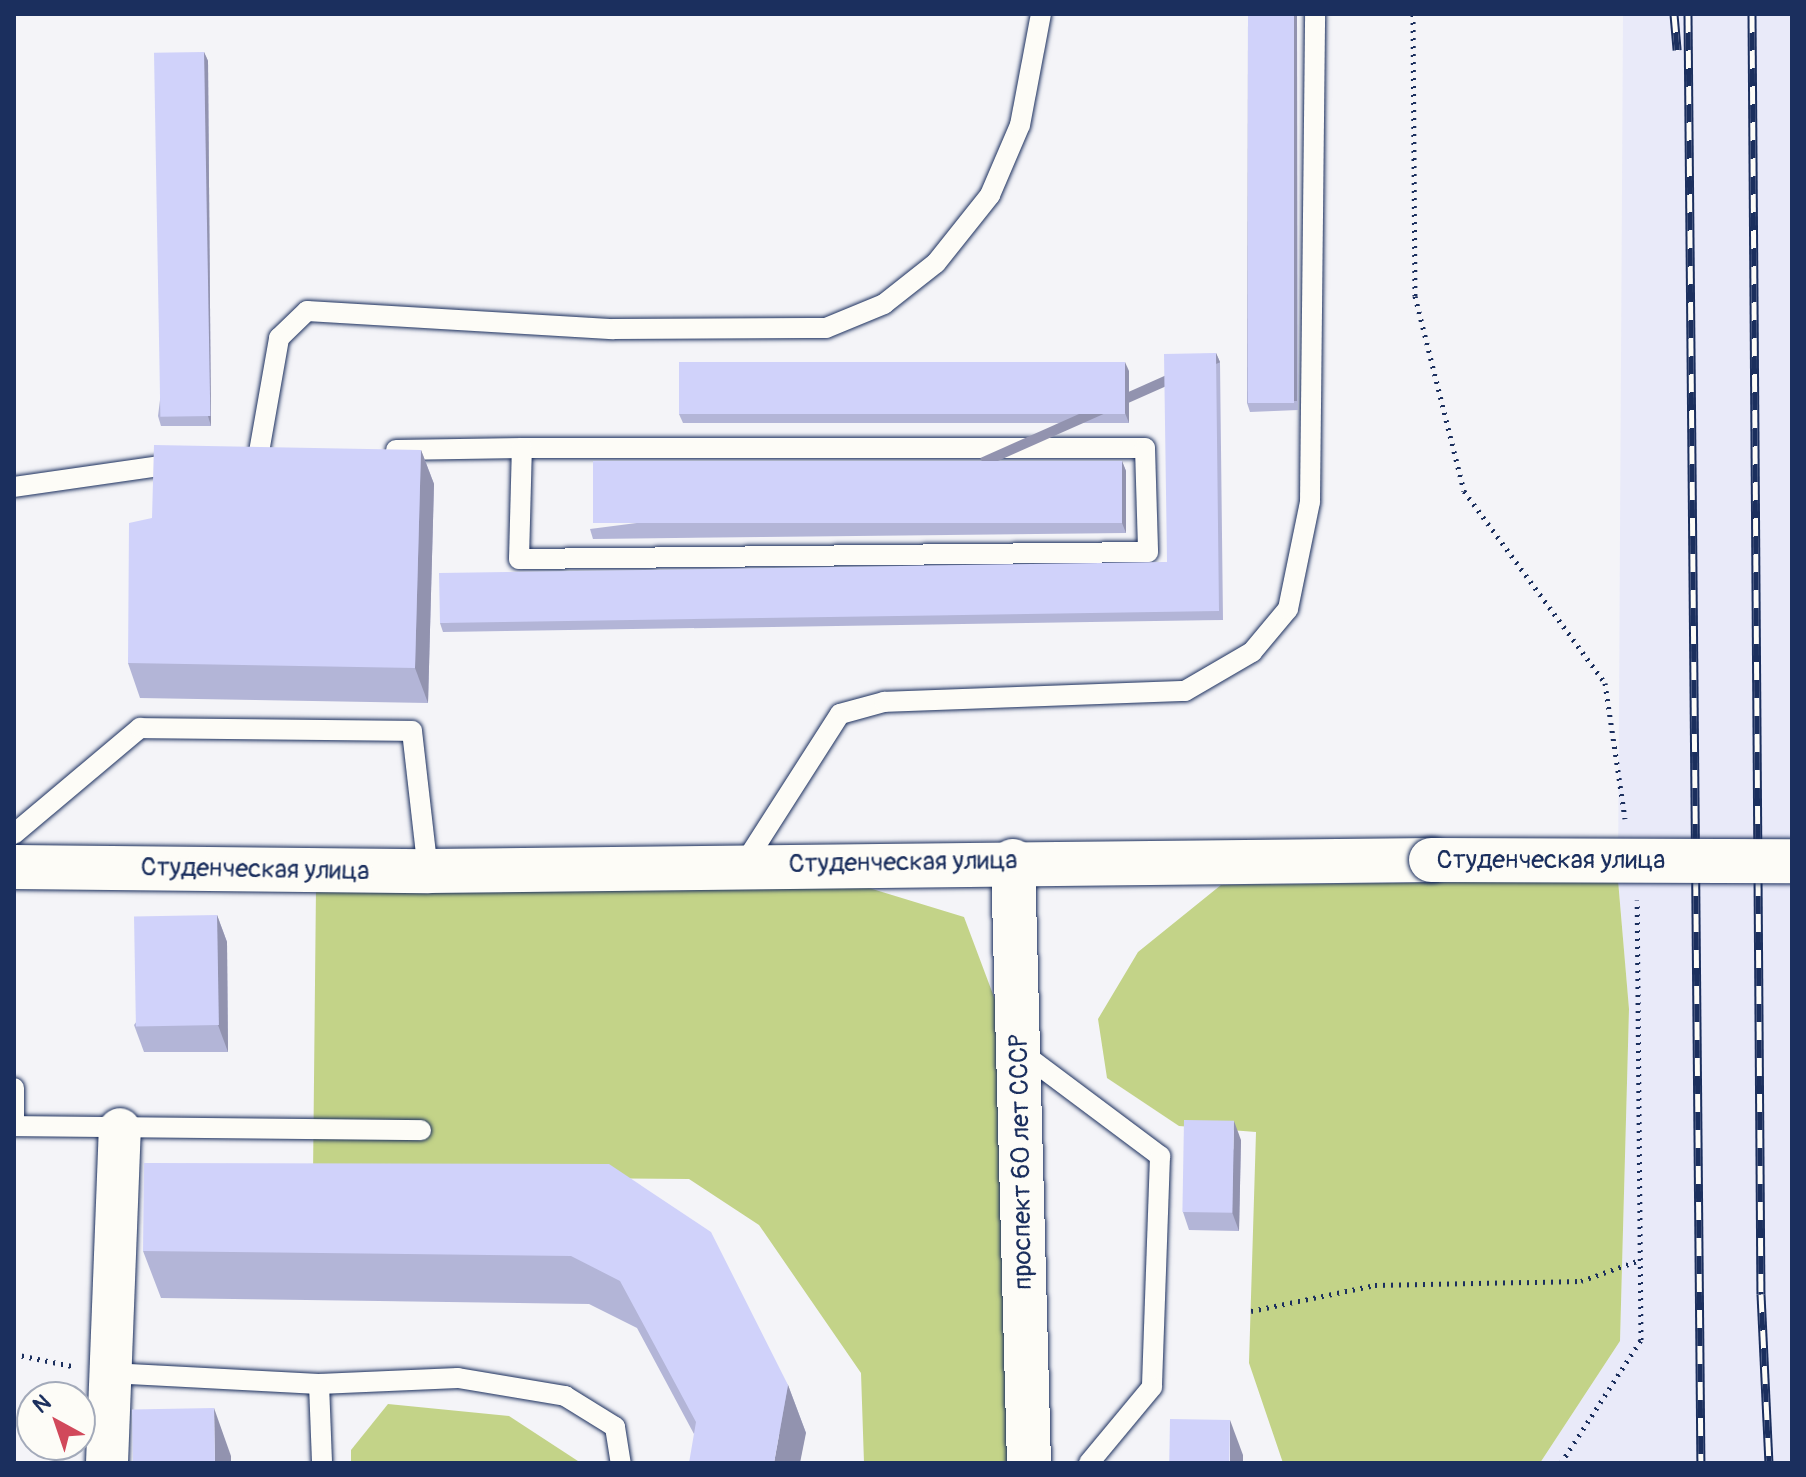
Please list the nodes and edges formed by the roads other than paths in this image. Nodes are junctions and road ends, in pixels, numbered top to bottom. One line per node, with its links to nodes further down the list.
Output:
1 (1041, 14): 5 (lane)
2 (1315, 14): 13 (lane)
3 (522, 448): 3 (lane); 4 (lane)
4 (368, 451)
5 (259, 452): 6 (lane); 7 (lane)
6 (290, 452)
7 (229, 457)
8 (198, 461): 9 (lane)
9 (14, 487)
10 (14, 834): 15 (lane)
11 (1013, 861): 12 (main road, Студенческая улица, bridge); 13 (main road, Студенческая улица); 16 (main road, проспект 60 лет СССР)
12 (1792, 861)
13 (744, 864): 15 (main road, Студенческая улица)
14 (14, 867): 15 (main road, Студенческая улица)
15 (428, 871)
16 (1020, 1051): 26 (main road, проспект 60 лет СССР); 27 (lane)
17 (14, 1088): 18 (lane)
18 (14, 1126): 19 (lane)
19 (120, 1129): 20 (lane); 21 (street)
20 (421, 1130)
21 (110, 1373): 22 (lane); 23 (street)
22 (319, 1384): 24 (lane); 25 (lane)
23 (107, 1463)
24 (322, 1463)
25 (621, 1463)
26 (1029, 1463)
27 (1089, 1463)

